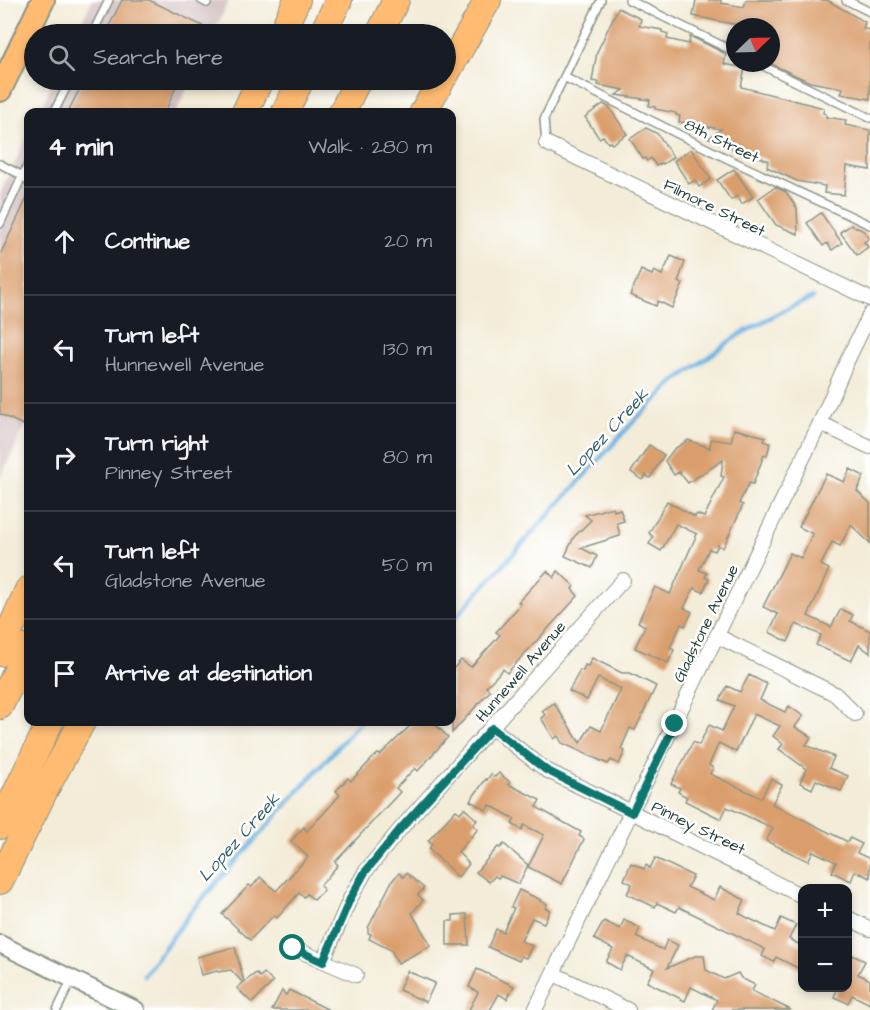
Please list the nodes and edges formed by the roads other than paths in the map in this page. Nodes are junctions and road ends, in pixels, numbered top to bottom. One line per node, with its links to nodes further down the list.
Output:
1 (43, 0): 12 (main road)
2 (109, 0): 13 (lane)
3 (297, 0): 14 (highway)
4 (323, 0): 15 (highway)
5 (339, 0): 16 (highway)
6 (396, 0): 17 (highway)
7 (488, 0): 20 (highway)
8 (601, 0): 22 (lane)
9 (629, 0): 19 (lane)
10 (846, 0): 11 (lane)
11 (870, 12)
12 (32, 24)
13 (97, 24)
14 (286, 24)
15 (312, 24)
16 (327, 24)
17 (385, 24)
18 (24, 40): 23 (main road)
19 (726, 48)
20 (456, 56)
21 (775, 72): 36 (lane)
22 (564, 77): 37 (lane); 42 (lane, 8th Street)
23 (0, 90)
24 (65, 90): 30 (lane)
25 (255, 90): 31 (highway)
26 (286, 90): 32 (highway)
27 (296, 90): 33 (highway)
28 (353, 90): 34 (highway)
29 (436, 90): 35 (highway)
30 (56, 108)
31 (247, 108)
32 (278, 108)
33 (287, 108)
34 (344, 108)
35 (425, 108)
36 (870, 118)
37 (546, 143): 43 (street, Filmore Street)
38 (0, 164): 39 (lane)
39 (24, 178)
40 (24, 182): 41 (lane)
41 (0, 224)
42 (870, 225)
43 (870, 299)
44 (870, 314): 45 (street, Gladstone Avenue)
45 (820, 423): 46 (street); 49 (street, Gladstone Avenue)
46 (870, 447)
47 (623, 580): 56 (street, Hunnewell Avenue)
48 (24, 599): 50 (highway)
49 (717, 636): 53 (street); 57 (street, Gladstone Avenue)
50 (0, 653)
51 (24, 655): 52 (highway)
52 (0, 706)
53 (855, 714)
54 (48, 726): 58 (highway)
55 (80, 726): 59 (highway)
56 (492, 728): 57 (street, Pinney Street); 65 (street, Hunnewell Avenue)
57 (632, 813): 60 (street, Pinney Street); 66 (street, Gladstone Avenue)
58 (0, 826)
59 (0, 881)
60 (798, 894)
61 (852, 920): 62 (street)
62 (870, 929)
63 (0, 944): 68 (street)
64 (293, 948): 65 (street)
65 (323, 962): 67 (street)
66 (554, 974): 71 (street, Gladstone Avenue); 72 (street)
67 (356, 975)
68 (72, 979): 69 (lane); 70 (street)
69 (57, 1010)
70 (136, 1010)
71 (535, 1010)
72 (628, 1010)

